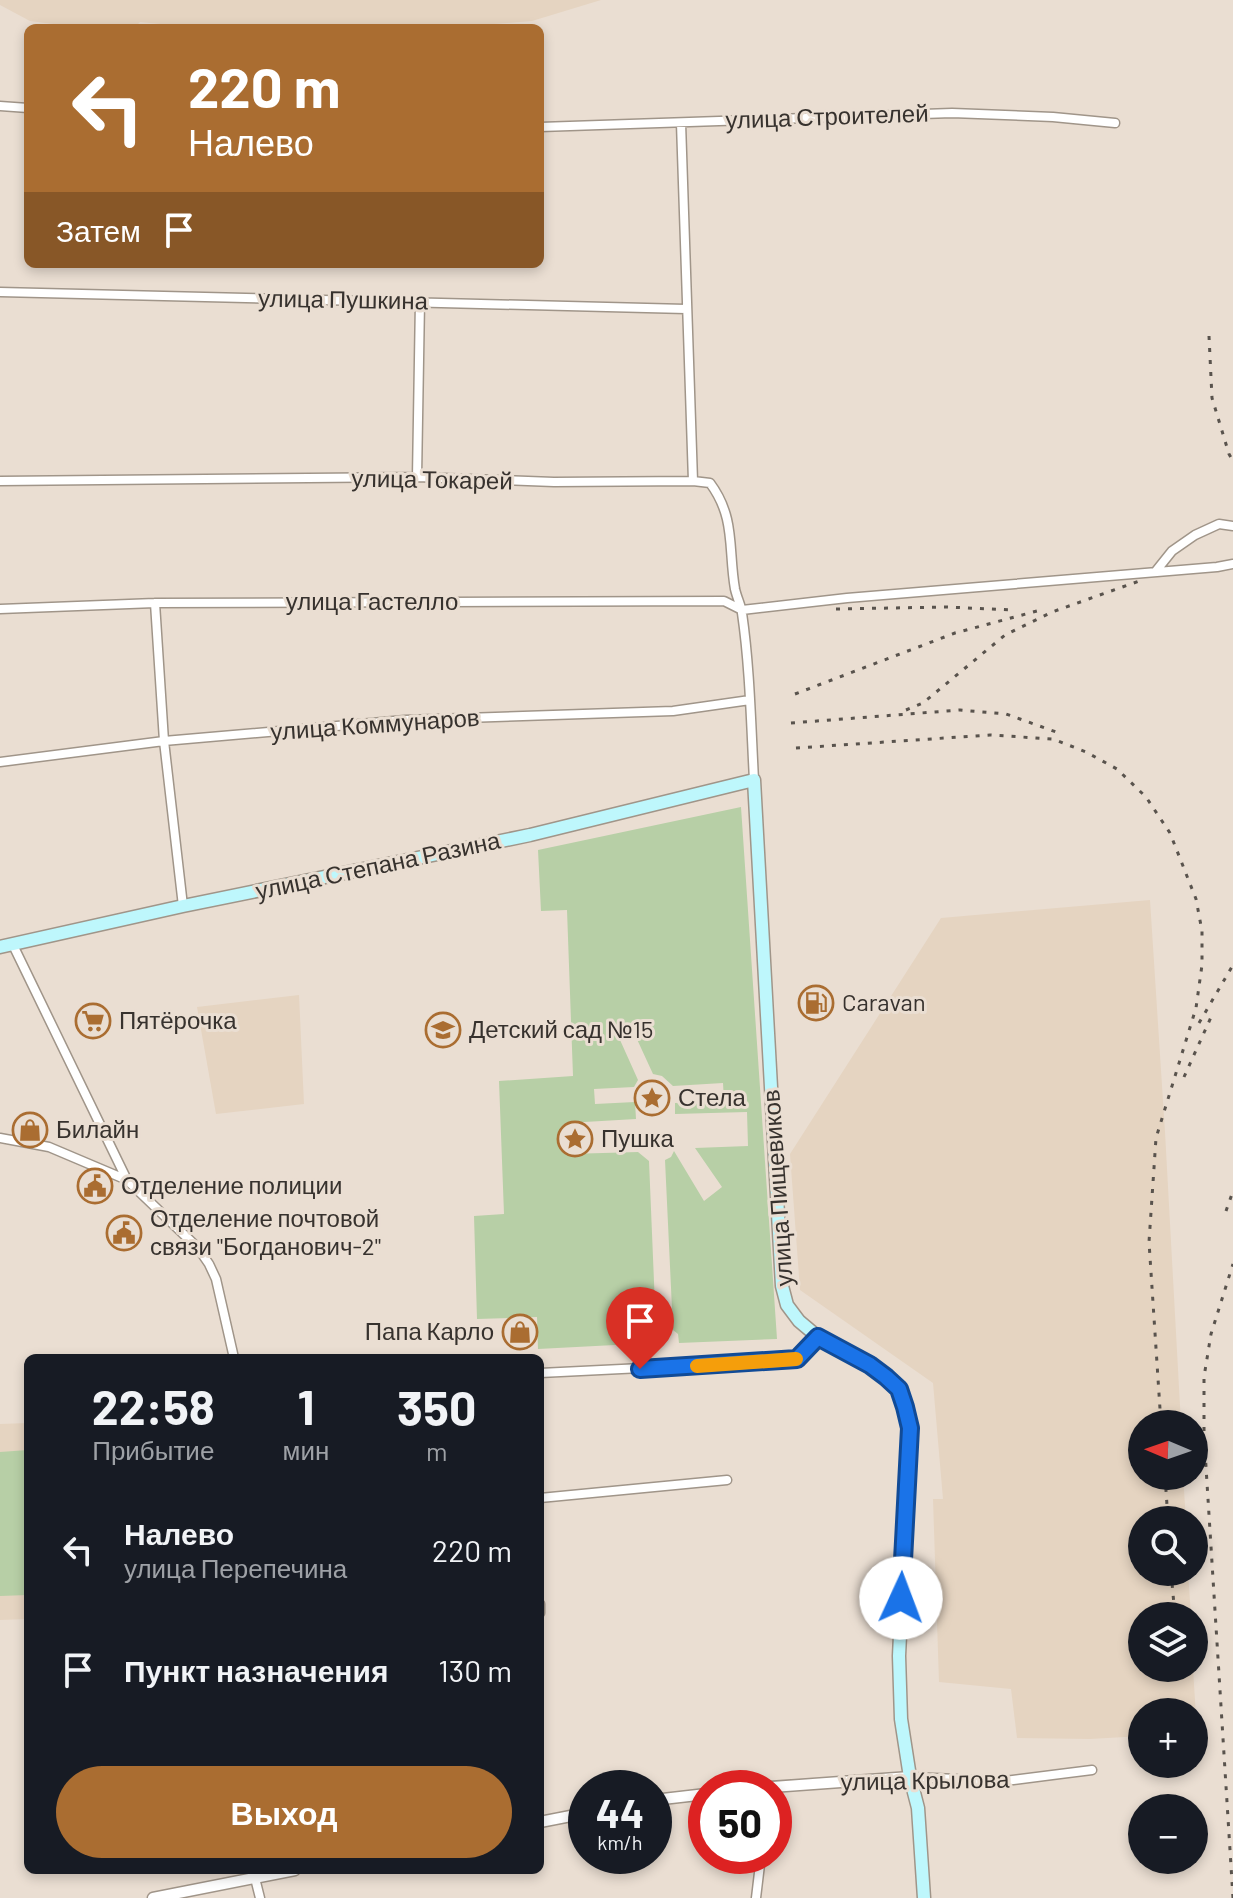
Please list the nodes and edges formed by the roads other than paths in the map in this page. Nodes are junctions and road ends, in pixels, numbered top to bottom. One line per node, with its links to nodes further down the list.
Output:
1 (0, 106): 2 (street)
2 (24, 108)
3 (681, 123): 4 (street, улица Строителей); 5 (street, улица Строителей); 8 (street)
4 (1115, 123)
5 (544, 127)
6 (0, 292): 7 (street, улица Пушкина)
7 (420, 301): 8 (street, улица Пушкина); 9 (street)
8 (686, 309): 11 (street)
9 (417, 477): 10 (street, улица Токарей); 11 (street, улица Токарей)
10 (0, 481)
11 (693, 481): 17 (street, улица Пищевиков)
12 (1233, 526): 14 (street)
13 (1233, 564): 14 (street, улица Гастелло)
14 (1156, 571): 17 (street, улица Гастелло)
15 (155, 603): 16 (street, улица Гастелло); 17 (street, улица Гастелло); 19 (street)
16 (0, 609)
17 (742, 610): 18 (street, улица Пищевиков)
18 (750, 700): 19 (street, улица Коммунаров); 21 (street, улица Пищевиков)
19 (164, 741): 20 (street, улица Коммунаров); 22 (street)
20 (0, 762)
21 (754, 780): 22 (main road, улица Степана Разина); 26 (main road, улица Пищевиков)
22 (183, 906): 23 (main road, улица Степана Разина)
23 (6, 946): 25 (street)
24 (0, 1138): 25 (street)
25 (127, 1180): 27 (street)
26 (818, 1337): 28 (street); 32 (main road, улица Пищевиков)
27 (233, 1354)
28 (544, 1373)
29 (727, 1480): 30 (street)
30 (544, 1498)
31 (1092, 1770): 32 (street, улица Крылова)
32 (910, 1777): 33 (street, улица Крылова); 41 (main road, улица Пищевиков)
33 (792, 1785)
34 (568, 1817): 35 (street)
35 (544, 1821)
36 (253, 1874): 38 (street); 39 (street)
37 (759, 1874): 40 (street)
38 (153, 1898)
39 (260, 1898)
40 (756, 1898)
41 (924, 1898)

